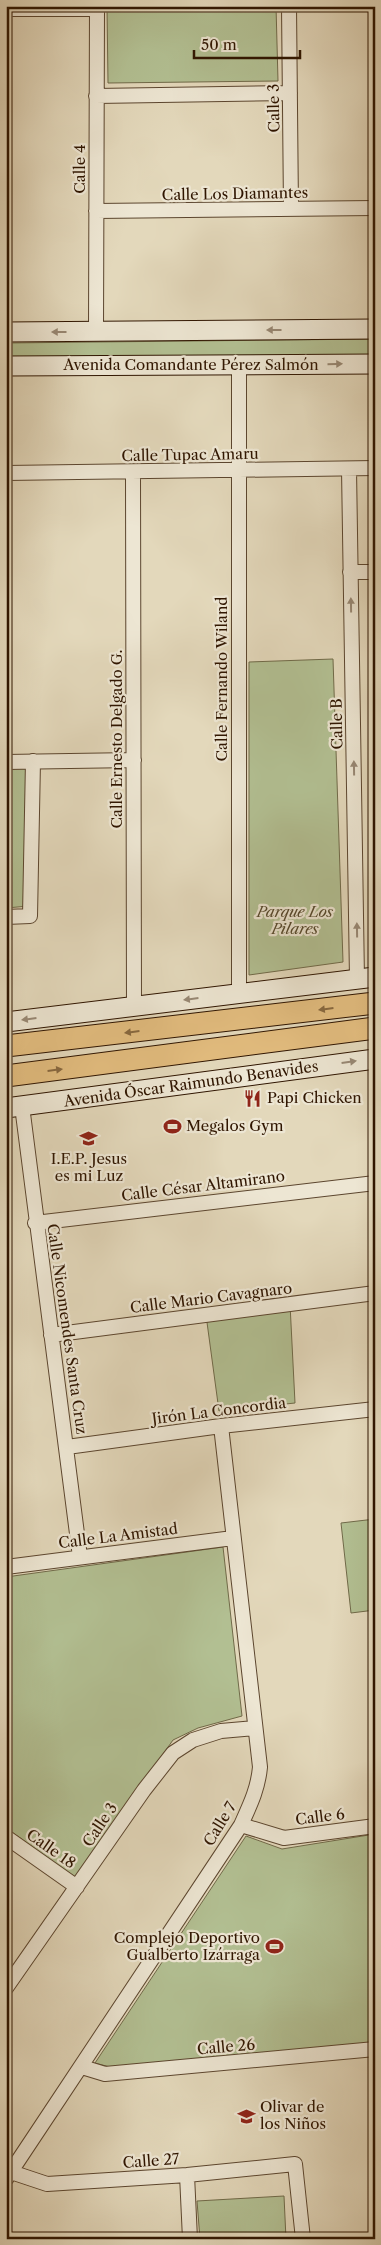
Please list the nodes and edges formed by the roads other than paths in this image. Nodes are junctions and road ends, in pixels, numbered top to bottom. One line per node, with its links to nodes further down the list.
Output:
1 (289, 6): 4 (street, Calle 3)
2 (97, 8): 3 (street); 5 (street, Calle 4)
3 (6, 9)
4 (290, 93): 5 (street); 7 (street, Calle 3)
5 (96, 96): 8 (street, Calle 4)
6 (375, 208): 7 (street, Calle Los Diamantes)
7 (291, 209): 8 (street, Calle Los Diamantes)
8 (96, 211): 11 (street, Calle 4)
9 (375, 329): 11 (main road, one-way to 11)
10 (6, 332): 11 (main road, one-way to 10)
11 (96, 332)
12 (375, 364): 14 (main road, Avenida Comandante Pérez Salmón, one-way to 12)
13 (6, 366): 14 (main road, Avenida Comandante Pérez Salmón)
14 (239, 366): 17 (street, Calle Fernando Wiland)
15 (375, 468): 16 (street, Calle Tupac Amaru)
16 (349, 469): 17 (street, Calle Tupac Amaru); 20 (street, Calle B)
17 (240, 471): 18 (street, Calle Tupac Amaru); 27 (street, Calle Fernando Wiland)
18 (132, 472): 19 (street, Calle Tupac Amaru); 22 (street, Calle Ernesto Delgado G.)
19 (6, 473)
20 (350, 572): 21 (street); 26 (street, Calle B, one-way to 20)
21 (375, 572)
22 (134, 760): 23 (street); 29 (street, Calle Ernesto Delgado G.)
23 (33, 761): 24 (street); 25 (street)
24 (6, 762)
25 (6, 917)
26 (366, 978): 27 (main road)
27 (239, 994): 29 (main road, one-way to 29)
28 (375, 1003): 32 (main road, one-way to 32)
29 (134, 1006): 30 (main road, one-way to 30)
30 (6, 1022)
31 (375, 1028): 34 (main road, Avenida Óscar Raimundo Benavides, one-way to 31)
32 (6, 1046)
33 (375, 1059): 35 (main road, Avenida Óscar Raimundo Benavides, one-way to 33)
34 (6, 1076)
35 (14, 1107): 37 (street, Calle Nicomendes Santa Cruz)
36 (375, 1182): 37 (street, Calle César Altamirano)
37 (36, 1223): 39 (street, Calle Nicomendes Santa Cruz)
38 (375, 1293): 39 (street, Calle Mario Cavagnaro)
39 (51, 1335): 42 (street, Calle Nicomendes Santa Cruz)
40 (375, 1409): 41 (street, Jirón La Concordia)
41 (221, 1426): 42 (street, Jirón La Concordia); 43 (street, Calle 7)
42 (67, 1447): 44 (street, Calle Nicomendes Santa Cruz)
43 (233, 1538): 44 (street, Calle La Amistad); 46 (street, Calle 7)
44 (80, 1557): 45 (street, Calle La Amistad)
45 (6, 1567)
46 (255, 1728): 47 (street, Calle 7); 50 (street, Calle 3)
47 (241, 1825): 48 (street, Calle 6); 53 (street, Calle 7)
48 (375, 1826)
49 (6, 1837): 50 (street, Calle 18)
50 (77, 1887): 51 (street, Calle 3)
51 (6, 1988)
52 (375, 2049): 53 (street, Calle 26)
53 (82, 2067): 55 (street, Calle 7)
54 (187, 2175): 55 (street, Calle 27); 56 (street); 57 (street, Calle 27)
55 (8, 2176)
56 (190, 2239)
57 (303, 2239)

